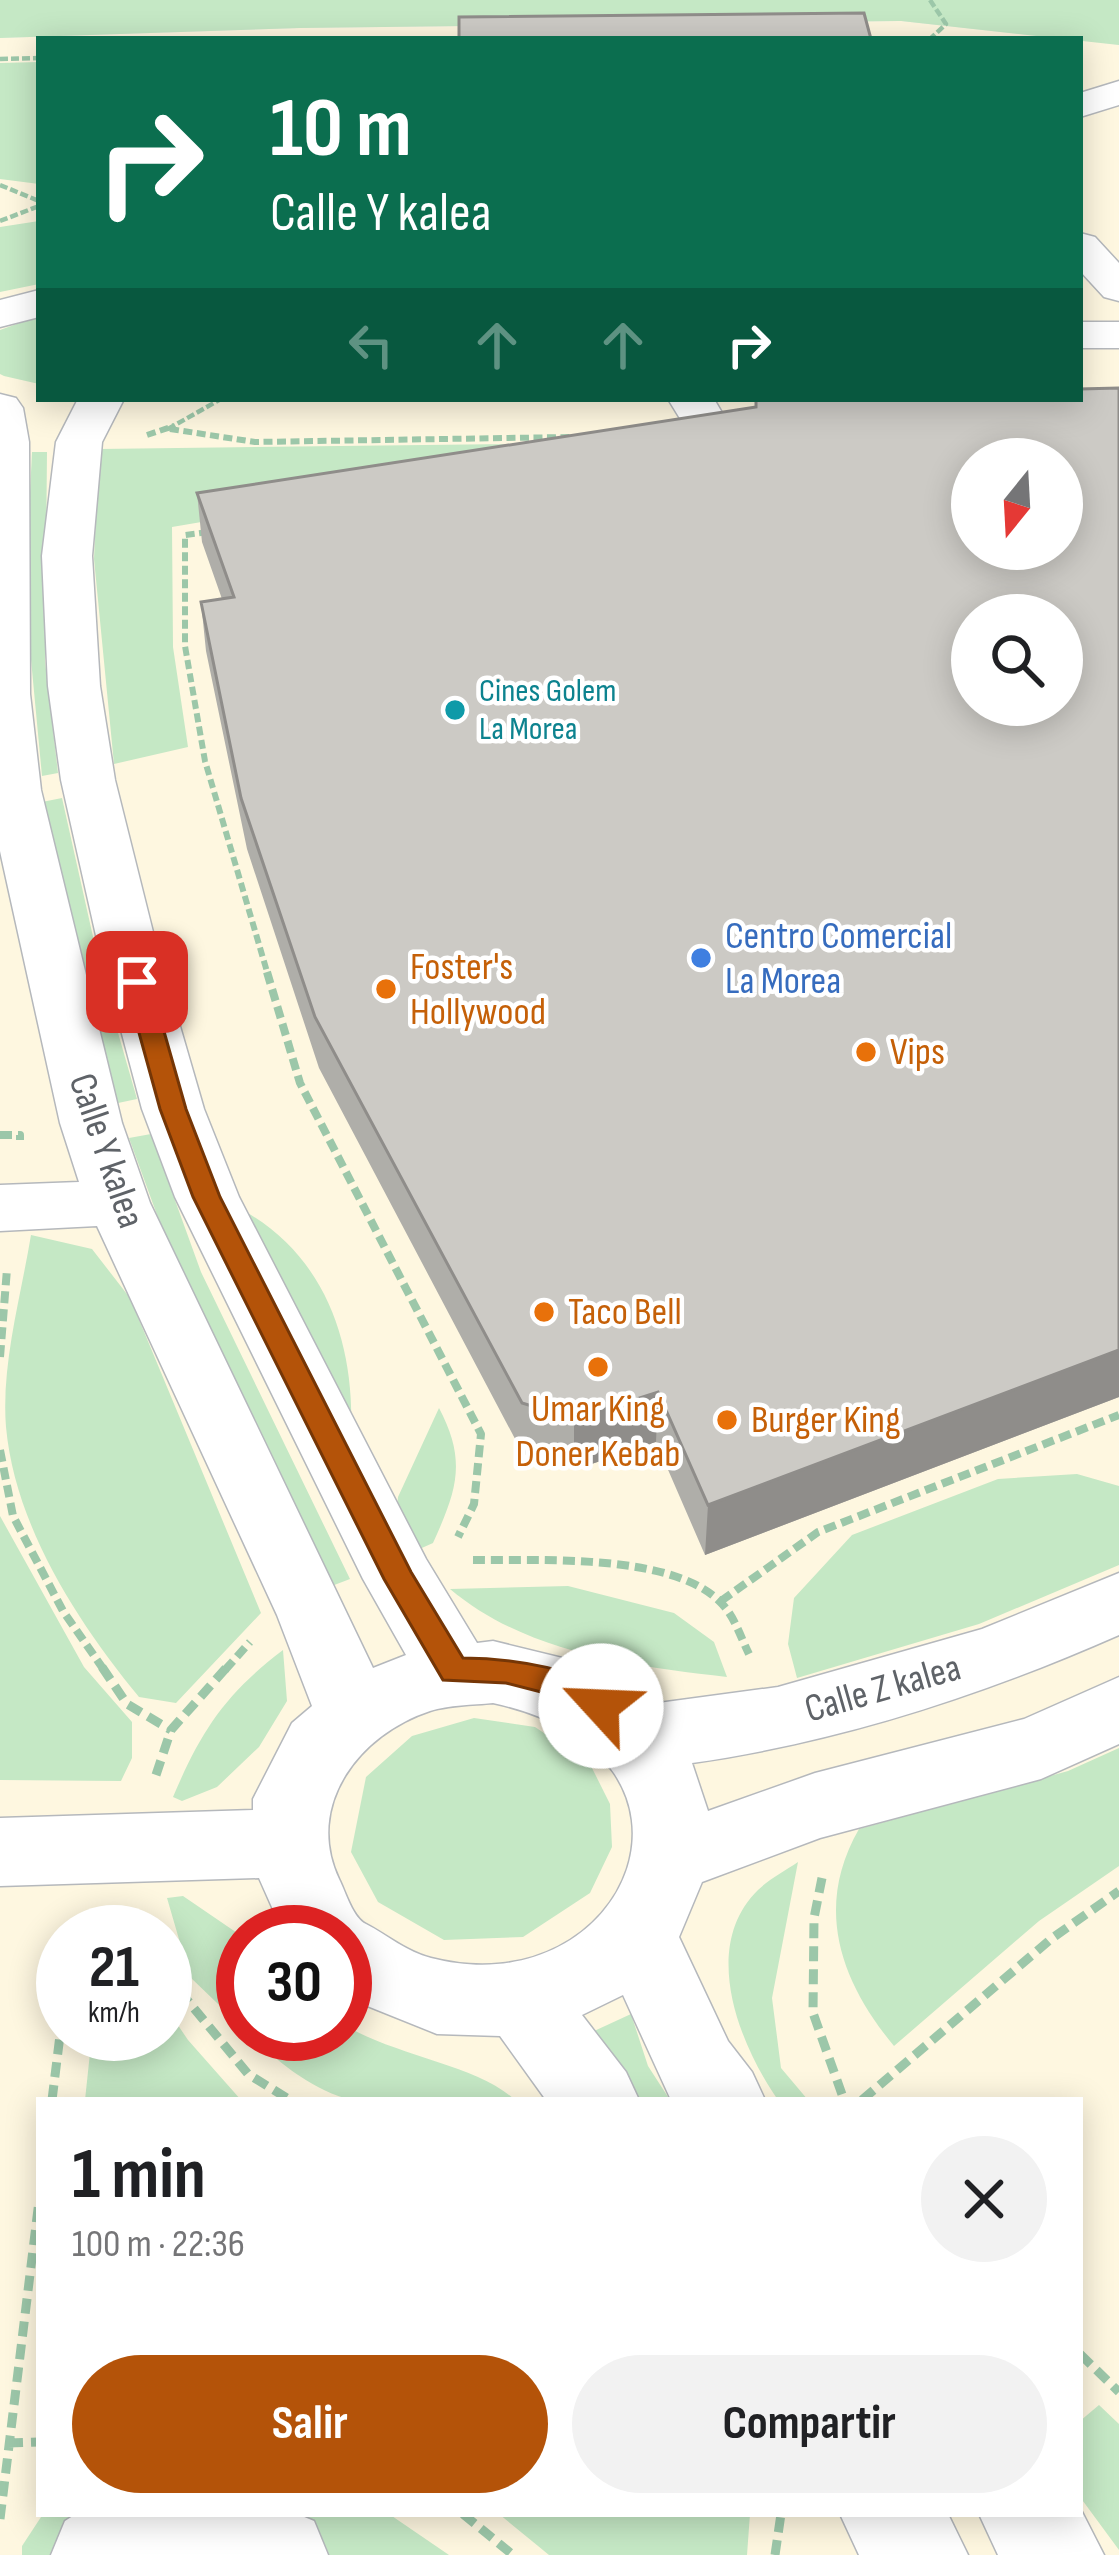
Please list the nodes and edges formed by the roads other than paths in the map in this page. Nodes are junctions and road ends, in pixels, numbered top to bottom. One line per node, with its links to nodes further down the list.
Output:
1 (1119, 93): 2 (street)
2 (1083, 104)
3 (1083, 249): 4 (street)
4 (1119, 288)
5 (36, 304): 6 (street)
6 (0, 314)
7 (1083, 334): 8 (street)
8 (1119, 335)
9 (0, 396): 10 (street)
10 (36, 398)
11 (0, 408): 13 (street, Calle Y kalea)
12 (115, 419): 17 (street, Calle Y kalea)
13 (3, 719): 14 (street, Calle Y kalea)
14 (118, 1203): 15 (street); 19 (street, Calle Y kalea)
15 (5, 1227)
16 (1119, 1602): 20 (street, Calle Z kalea)
17 (454, 1671): 19 (street); 20 (street)
18 (1119, 1708): 23 (street)
19 (352, 1712): 21 (street)
20 (637, 1738): 23 (street)
21 (285, 1843): 22 (street); 24 (street)
22 (0, 1852)
23 (668, 1860): 25 (street)
24 (304, 1905)
25 (638, 1938): 27 (street); 29 (street)
26 (372, 1971): 27 (street)
27 (519, 1996): 28 (street)
28 (594, 2097)
29 (720, 2097)
30 (889, 2517): 34 (street)
31 (1028, 2517): 35 (street)
32 (99, 2555): 33 (street)
33 (280, 2555)
34 (920, 2555)
35 (1056, 2555)

